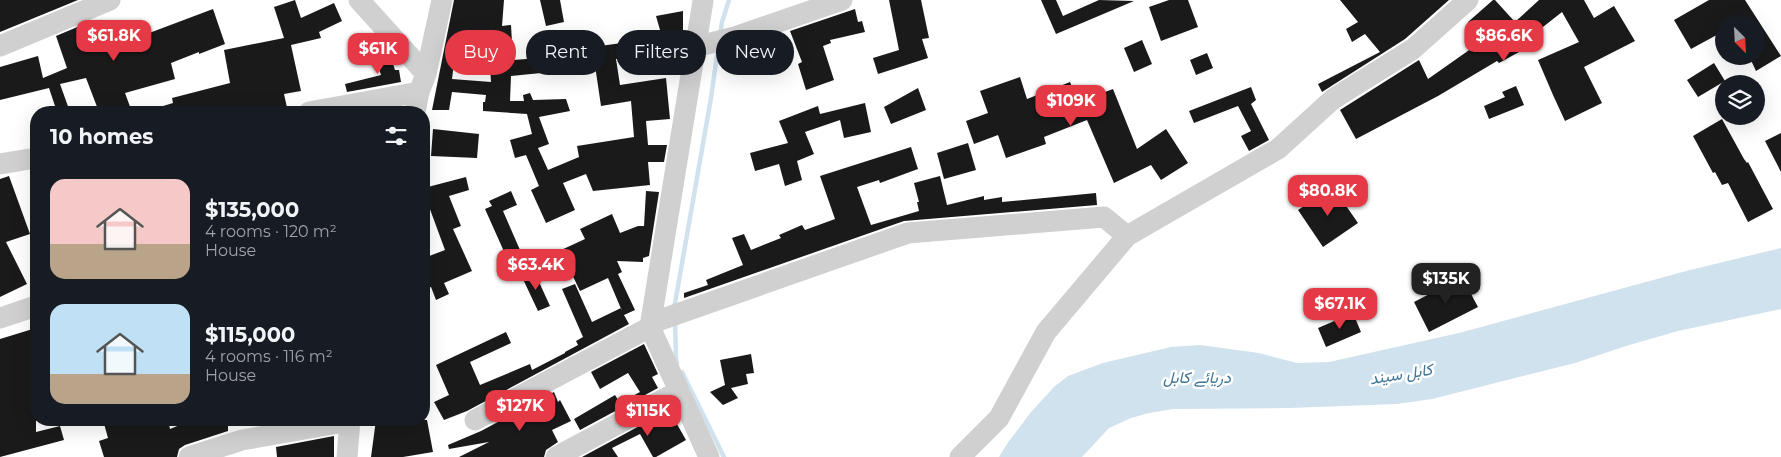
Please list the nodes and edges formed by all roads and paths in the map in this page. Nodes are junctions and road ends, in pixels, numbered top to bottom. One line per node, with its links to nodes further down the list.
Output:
1 (110, 0): 9 (street)
2 (359, 0): 11 (street)
3 (442, 0): 11 (street)
4 (842, 0): 8 (street)
5 (1468, 0): 16 (street)
6 (703, 1): 7 (street)
7 (703, 30)
8 (706, 45)
9 (0, 46)
10 (699, 75): 19 (street)
11 (423, 83): 12 (street); 13 (street)
12 (333, 106)
13 (417, 106)
14 (30, 159): 15 (street)
15 (0, 164)
16 (1126, 236): 19 (street); 28 (street)
17 (30, 308): 18 (street)
18 (0, 318)
19 (663, 320): 20 (street); 21 (street)
20 (679, 391): 26 (street); 27 (street)
21 (475, 420)
22 (318, 426): 24 (street)
23 (350, 426): 25 (street)
24 (189, 457)
25 (347, 457)
26 (556, 457)
27 (709, 457)
28 (960, 457)

